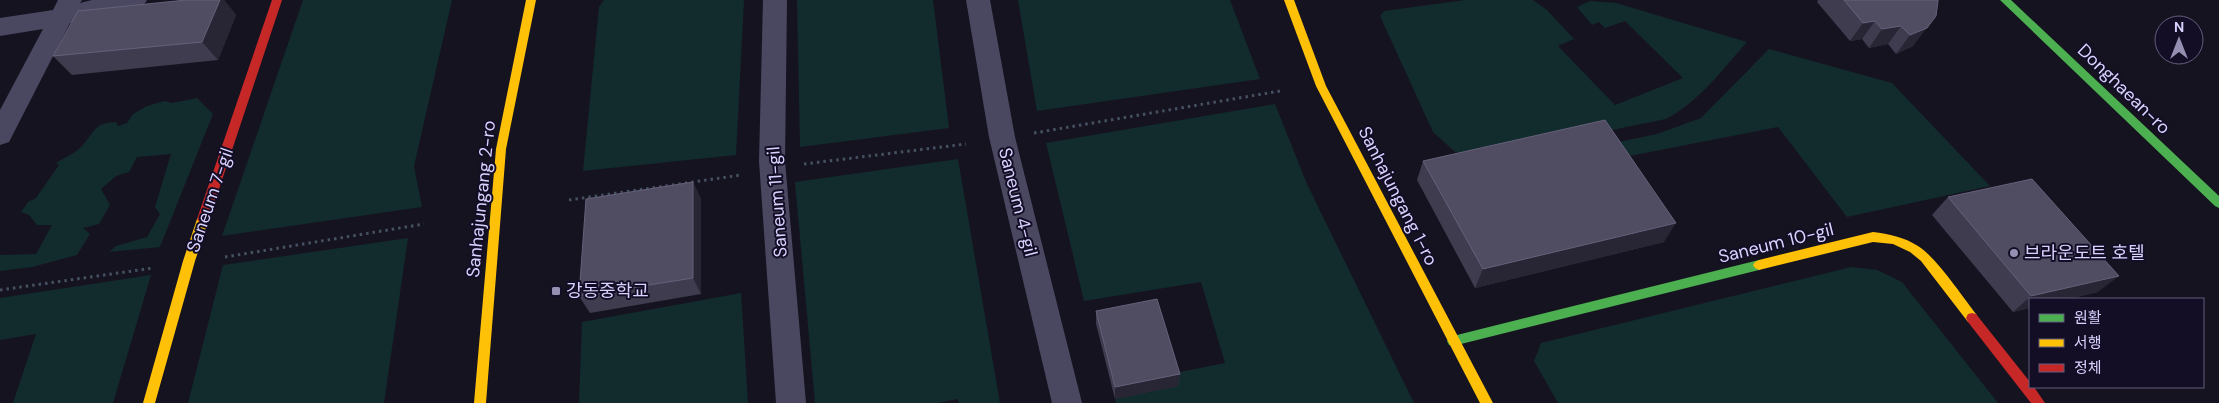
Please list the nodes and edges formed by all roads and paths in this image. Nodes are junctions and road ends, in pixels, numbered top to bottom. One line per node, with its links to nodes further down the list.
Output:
1 (135, 0): 8 (street)
2 (278, 0): 23 (street, Saneum 7-gil)
3 (530, 0): 24 (street, Sanhajungang 2-ro)
4 (775, 0): 25 (street, Saneum 11-gil)
5 (978, 0): 26 (street, Saneum 4-gil)
6 (1289, 0): 22 (street, Sanhajungang 1-ro)
7 (2005, 0): 17 (street, Donghaean-ro)
8 (66, 9): 9 (street); 12 (street)
9 (0, 27)
10 (1280, 91): 11 (path)
11 (1034, 134)
12 (0, 135)
13 (966, 144): 14 (path)
14 (799, 164)
15 (747, 174): 16 (path)
16 (569, 200)
17 (2219, 203)
18 (424, 224): 19 (path)
19 (222, 258)
20 (156, 268): 21 (path)
21 (0, 290)
22 (1453, 341): 27 (street, Sanhajungang 1-ro); 28 (street, Saneum 10-gil)
23 (149, 403)
24 (480, 403)
25 (791, 403)
26 (1067, 403)
27 (1487, 403)
28 (2039, 403)

